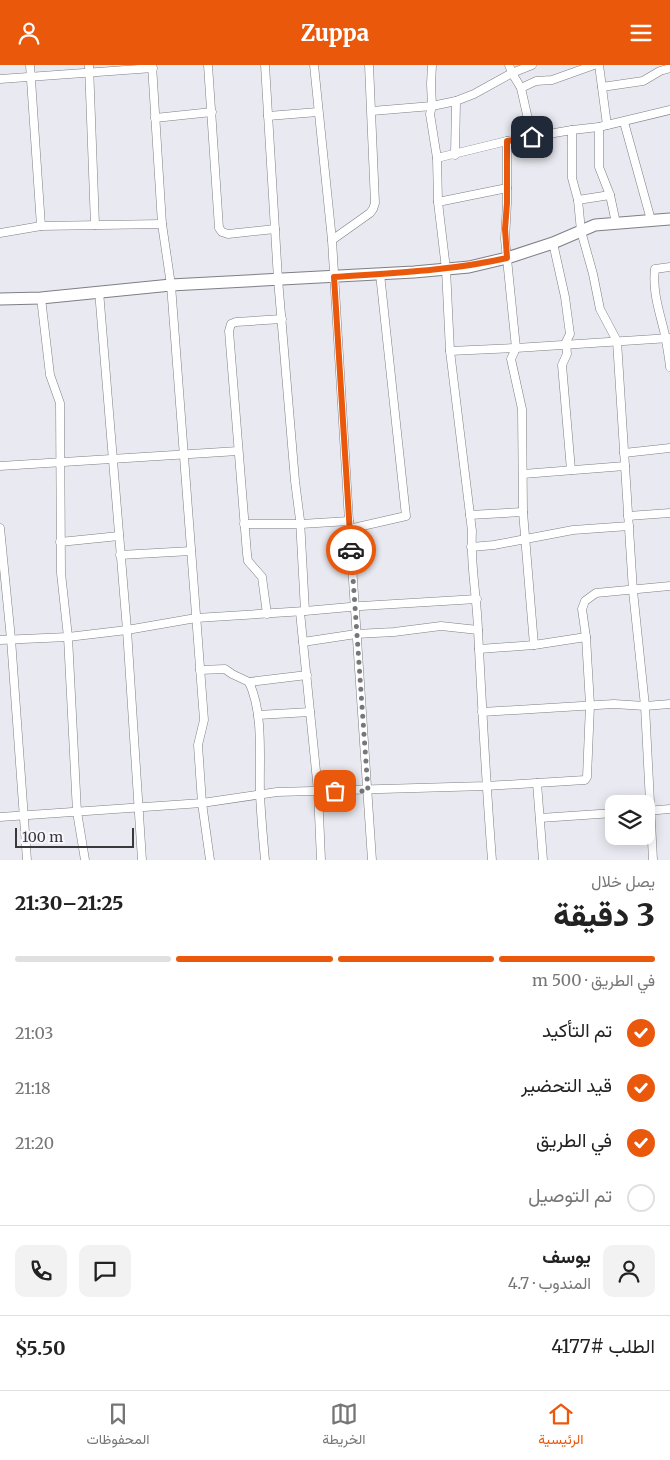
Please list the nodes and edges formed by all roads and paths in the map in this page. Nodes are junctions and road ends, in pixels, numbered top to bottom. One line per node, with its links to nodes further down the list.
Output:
1 (30, 65): 15 (street)
2 (208, 65): 24 (street)
3 (265, 65): 26 (street)
4 (314, 65): 25 (street)
5 (369, 65): 23 (street)
6 (432, 65): 21 (street)
7 (509, 65): 14 (street)
8 (532, 65): 14 (street); 17 (street)
9 (594, 65): 17 (street)
10 (599, 65): 18 (street)
11 (153, 67): 13 (street); 27 (street)
12 (670, 68): 18 (street)
13 (90, 69): 15 (street); 44 (street)
14 (512, 73): 19 (street); 20 (street)
15 (31, 77): 16 (street); 45 (street)
16 (0, 79)
17 (536, 81): 19 (street)
18 (602, 87): 29 (street)
19 (521, 88): 32 (street)
20 (456, 101): 21 (street); 34 (street)
21 (432, 106): 23 (street); 35 (street)
22 (670, 110): 28 (street)
23 (372, 111): 49 (street)
24 (212, 112): 27 (street); 46 (street)
25 (318, 112): 26 (street); 49 (street)
26 (268, 116): 46 (street)
27 (155, 118): 43 (street)
28 (624, 121): 29 (street); 41 (street)
29 (607, 125): 30 (street)
30 (599, 127): 31 (street); 37 (street)
31 (572, 130): 32 (street); 38 (street)
32 (532, 137): 33 (street)
33 (507, 141): 34 (street); 36 (street)
34 (455, 155): 35 (street)
35 (437, 159): 39 (street)
36 (507, 188): 39 (street); 51 (street)
37 (610, 195): 38 (street); 42 (street)
38 (578, 199): 47 (street)
39 (438, 202): 53 (street)
40 (670, 219): 41 (street)
41 (651, 220): 42 (street)
42 (616, 223): 47 (street)
43 (162, 224): 44 (street); 57 (street)
44 (95, 225): 45 (street)
45 (41, 226): 48 (street)
46 (275, 229): 56 (street)
47 (581, 231): 50 (street); 63 (street)
48 (0, 233)
49 (332, 241): 55 (street)
50 (554, 243): 51 (street); 64 (street)
51 (507, 258): 53 (street); 65 (street)
52 (670, 267): 62 (street)
53 (446, 269): 54 (street); 66 (street)
54 (380, 274): 55 (street); 84 (street)
55 (334, 277): 56 (street); 84 (street)
56 (278, 279): 57 (street); 61 (street)
57 (171, 285): 58 (street); 71 (street)
58 (99, 291): 59 (street); 72 (street)
59 (40, 298): 60 (street); 73 (street)
60 (0, 299)
61 (282, 319): 69 (street); 83 (street)
62 (668, 338): 63 (street); 67 (street)
63 (617, 341): 64 (street); 70 (street)
64 (566, 344): 65 (street); 76 (street)
65 (516, 348): 66 (street); 77 (street)
66 (450, 351): 80 (street)
67 (670, 367)
68 (670, 448): 70 (street)
69 (238, 451): 71 (street); 82 (street)
70 (624, 453): 75 (street)
71 (184, 455): 72 (street); 91 (street)
72 (114, 459): 73 (street); 87 (street)
73 (61, 463): 74 (street); 89 (street)
74 (0, 466)
75 (625, 466): 76 (street); 81 (street)
76 (571, 470): 77 (street)
77 (523, 474): 78 (street)
78 (522, 512): 80 (street); 88 (street)
79 (670, 513): 81 (street)
80 (470, 515): 90 (street)
81 (628, 516): 85 (street)
82 (244, 524): 83 (street); 98 (street)
83 (300, 524): 84 (street); 97 (street)
84 (349, 525): 96 (street)
85 (629, 526): 88 (street); 94 (street)
86 (0, 528): 105 (street)
87 (119, 536): 89 (street); 92 (street)
88 (526, 539): 90 (street); 108 (street)
89 (60, 543): 103 (street)
90 (471, 547): 95 (street)
91 (191, 551): 92 (street); 99 (street)
92 (120, 555): 100 (street)
93 (670, 586): 94 (street)
94 (633, 591): 104 (street); 115 (street)
95 (477, 599): 96 (street); 101 (street)
96 (354, 606): 97 (street); 102 (street)
97 (303, 612): 98 (street); 107 (street)
98 (267, 614): 99 (street)
99 (196, 618): 100 (street); 110 (street)
100 (126, 630): 103 (street); 126 (street)
101 (478, 630): 102 (street); 109 (street)
102 (356, 634): 107 (street); 122 (street)
103 (68, 637): 105 (street); 129 (street)
104 (586, 637): 108 (street); 114 (street)
105 (11, 639): 106 (street); 131 (street)
106 (0, 640)
107 (303, 642): 111 (street)
108 (534, 645): 109 (street)
109 (479, 649): 117 (street)
110 (200, 670): 112 (street); 125 (street)
111 (307, 675): 112 (street); 116 (street)
112 (250, 682): 118 (street)
113 (670, 704): 115 (street)
114 (590, 705): 115 (street); 117 (street); 119 (street)
115 (645, 706): 124 (street)
116 (310, 711): 118 (street); 121 (street)
117 (482, 712): 120 (street)
118 (258, 715): 123 (street)
119 (536, 783): 120 (street); 133 (street)
120 (486, 786): 122 (street); 142 (street)
121 (318, 791): 122 (street); 123 (street); 140 (street)
122 (368, 791): 141 (street)
123 (260, 795): 125 (street); 139 (street)
124 (648, 795)
125 (202, 803): 126 (street); 138 (street)
126 (140, 808): 129 (street); 137 (street)
127 (670, 809): 128 (street)
128 (655, 810)
129 (77, 812): 131 (street); 136 (street)
130 (605, 814): 133 (street)
131 (23, 816): 132 (street); 135 (street)
132 (0, 817)
133 (540, 818): 143 (street)
134 (652, 845): 144 (street)
135 (27, 860)
136 (85, 860)
137 (142, 860)
138 (210, 860)
139 (265, 860)
140 (321, 860)
141 (372, 860)
142 (492, 860)
143 (543, 860)
144 (654, 860)

